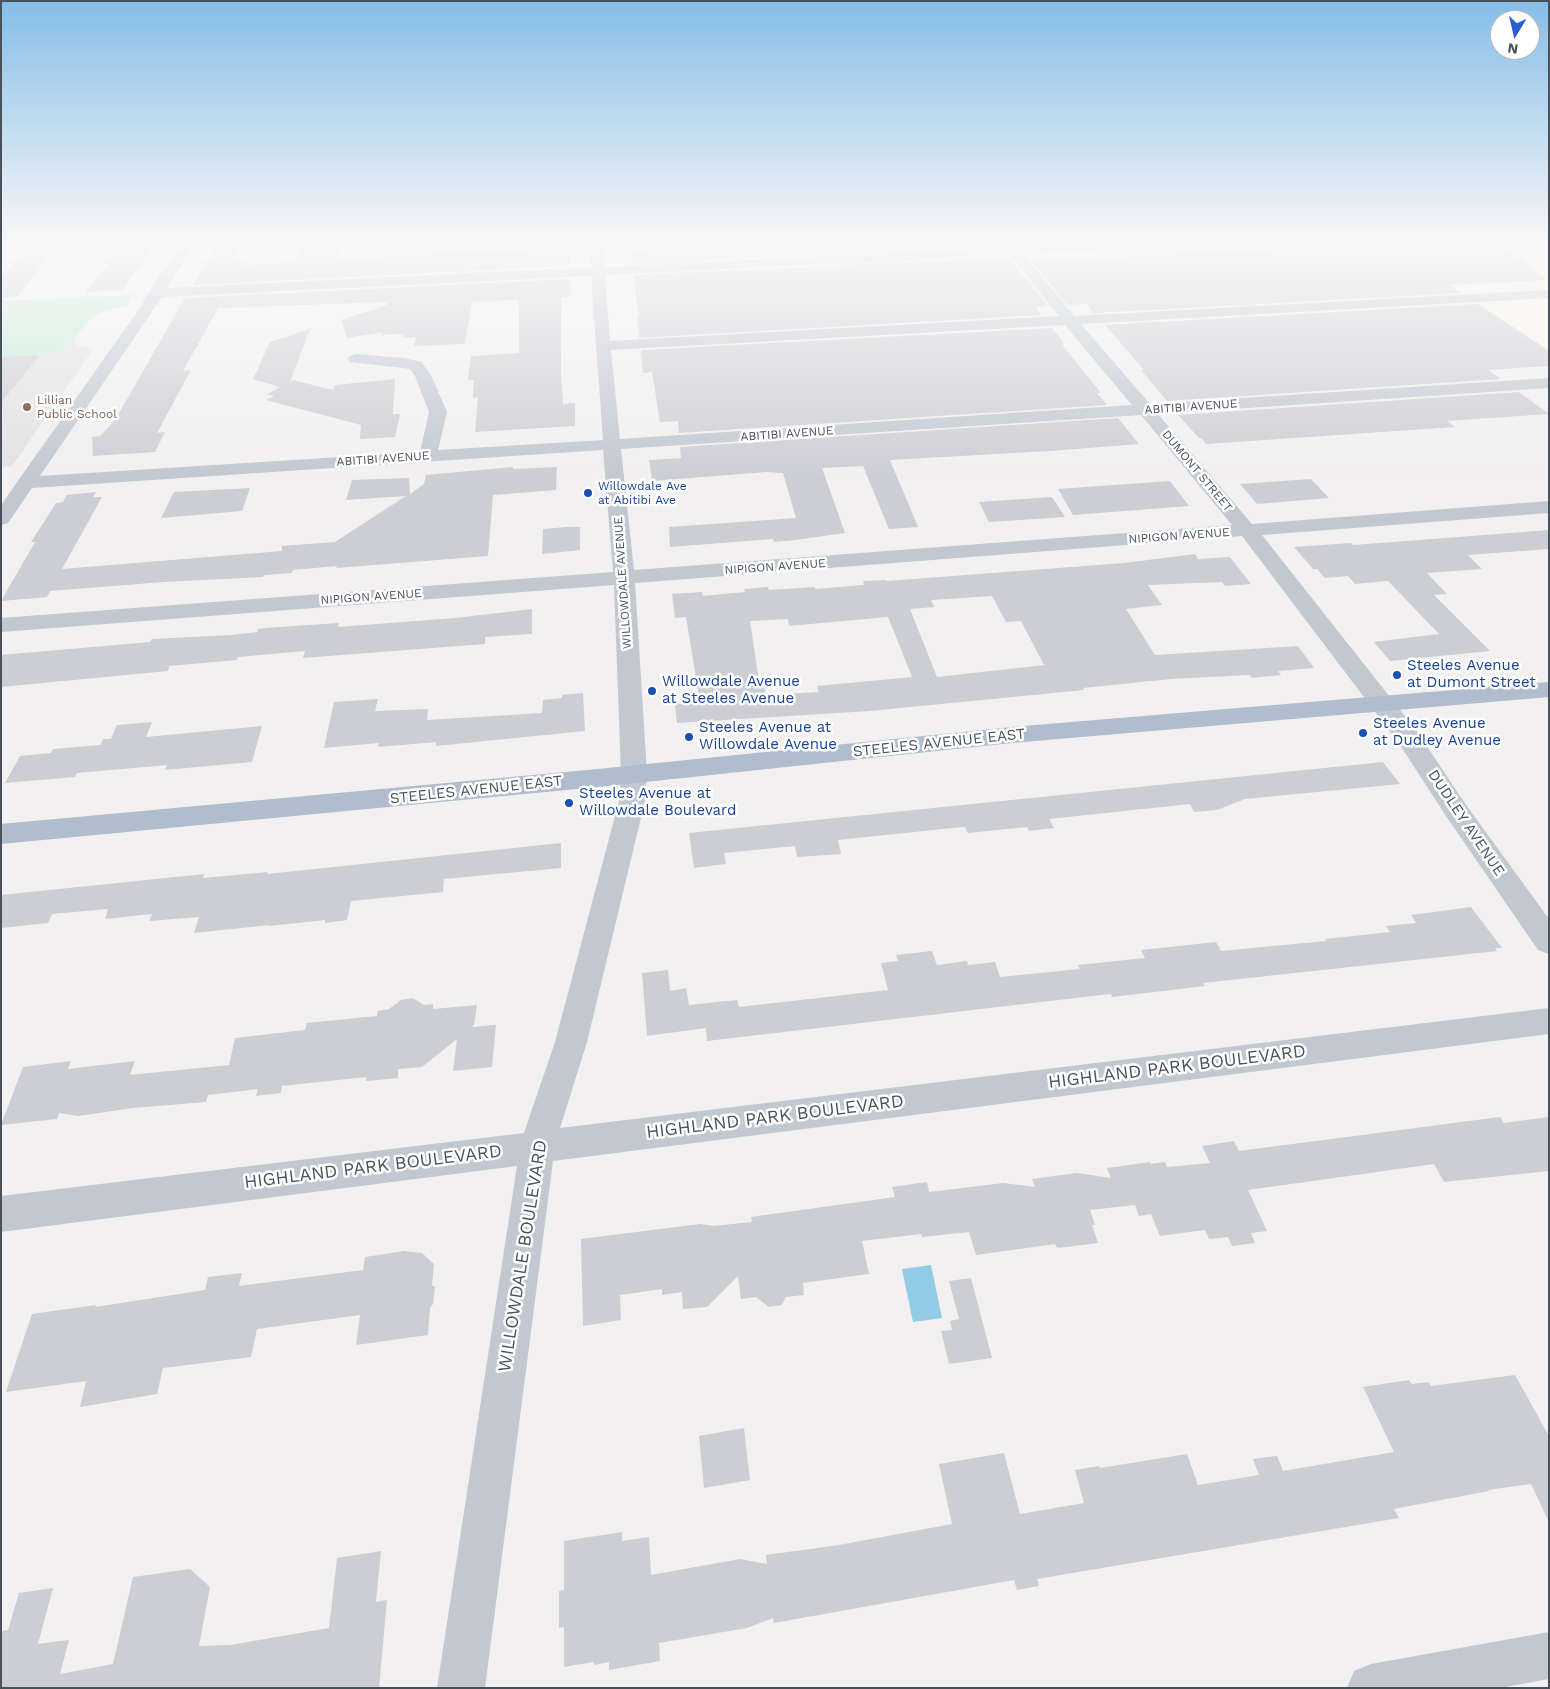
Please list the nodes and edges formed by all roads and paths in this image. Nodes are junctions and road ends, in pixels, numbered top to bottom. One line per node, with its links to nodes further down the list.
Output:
1 (138, 321): 11 (street)
2 (601, 321): 5 (street, WILLOWDALE AVENUE)
3 (1055, 321): 5 (street)
4 (1071, 321): 8 (street, DUMONT STREET)
5 (603, 346): 9 (street, WILLOWDALE AVENUE)
6 (356, 358): 10 (street)
7 (1549, 383): 8 (street, ABITIBI AVENUE)
8 (1145, 410): 9 (street, ABITIBI AVENUE); 14 (street, DUMONT STREET)
9 (611, 445): 10 (street, ABITIBI AVENUE); 15 (street, WILLOWDALE AVENUE)
10 (428, 456): 11 (street, ABITIBI AVENUE)
11 (26, 483): 13 (street)
12 (1549, 507): 14 (street, NIPIGON AVENUE)
13 (1, 519)
14 (1248, 531): 15 (street, NIPIGON AVENUE); 18 (street, DUMONT STREET)
15 (624, 578): 16 (street, NIPIGON AVENUE); 19 (street, WILLOWDALE AVENUE)
16 (1, 625)
17 (1549, 689): 18 (main road, STEELES AVENUE EAST)
18 (1383, 704): 19 (main road, STEELES AVENUE EAST); 21 (street, DUDLEY AVENUE)
19 (634, 774): 20 (main road, STEELES AVENUE EAST); 23 (street, WILLOWDALE BOULEVARD)
20 (1, 834)
21 (1549, 942)
22 (1549, 1021): 23 (street, HIGHLAND PARK BOULEVARD)
23 (537, 1147): 24 (street, HIGHLAND PARK BOULEVARD); 26 (street, WILLOWDALE BOULEVARD)
24 (1, 1214)
25 (1549, 1655): 27 (street)
26 (461, 1688)
27 (1371, 1688)

